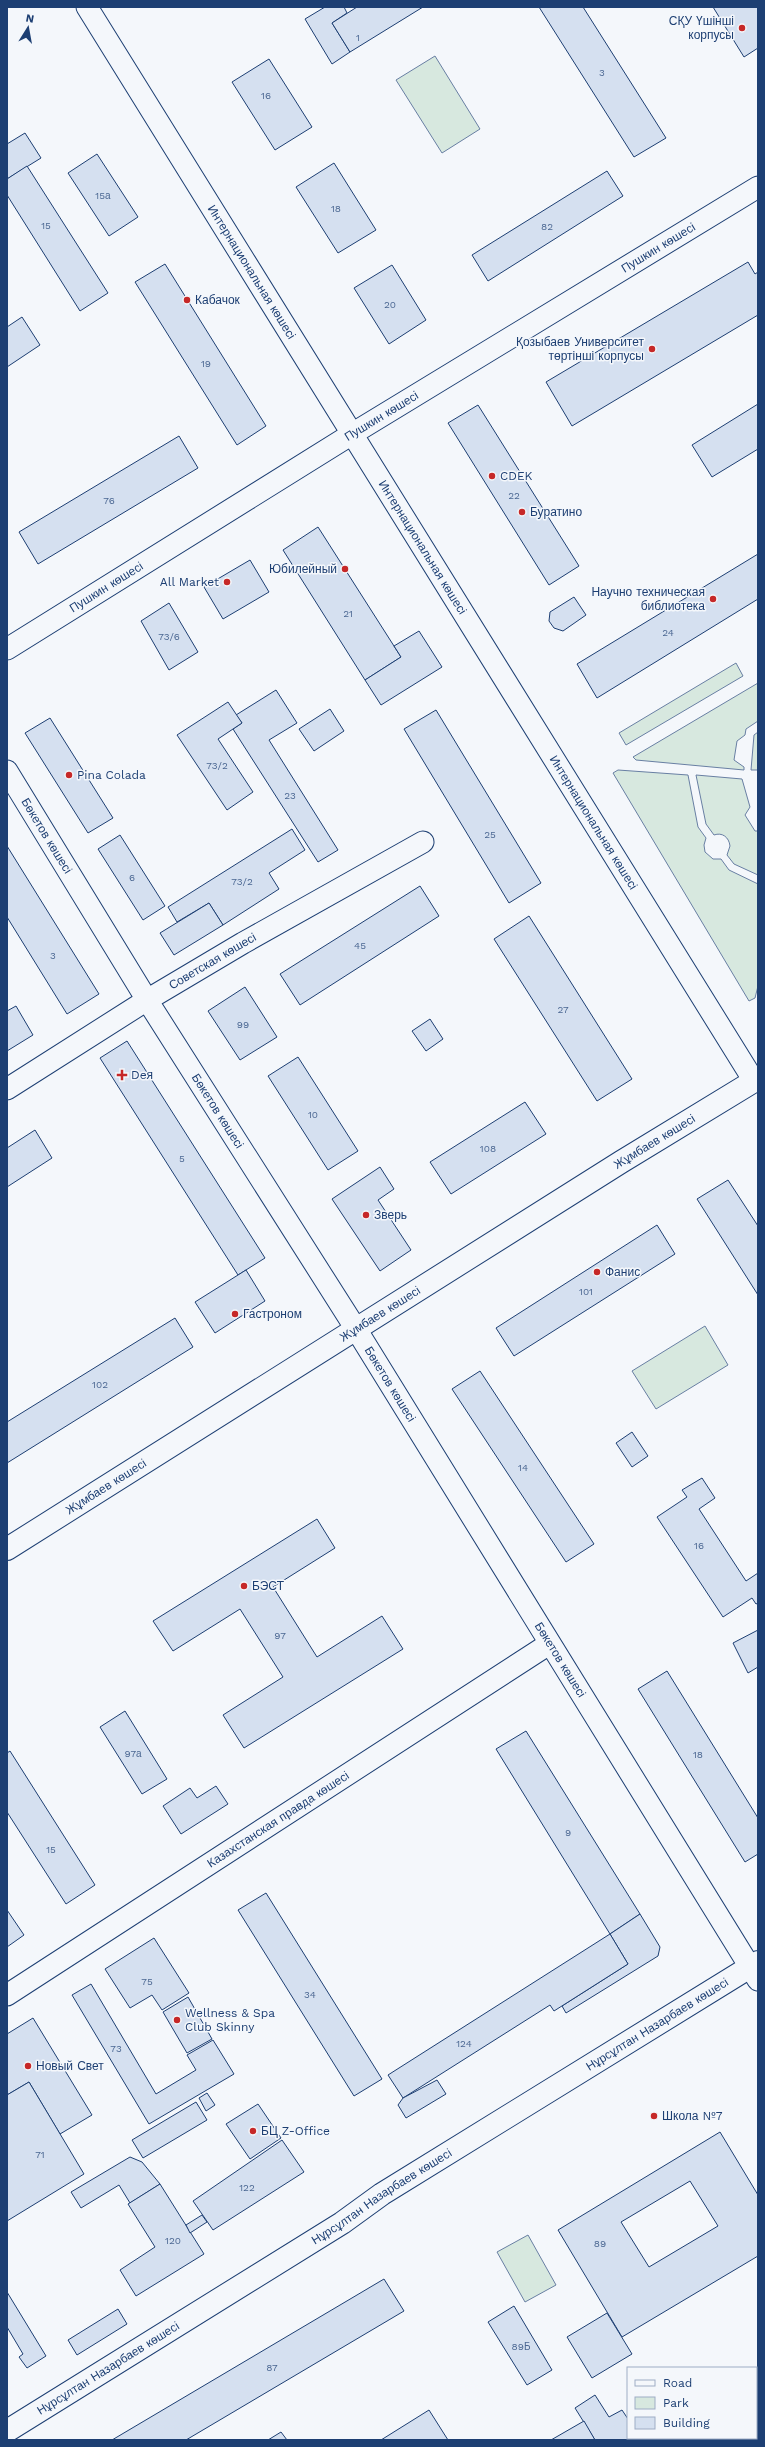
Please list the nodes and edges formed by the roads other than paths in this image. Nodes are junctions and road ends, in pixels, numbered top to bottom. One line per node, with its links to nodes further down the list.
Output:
1 (87, 7): 3 (street, Интернациональная көшесі)
2 (758, 187): 3 (street, Пушкин көшесі)
3 (352, 434): 4 (street, Пушкин көшесі); 8 (street, Интернациональная көшесі)
4 (7, 649)
5 (7, 771): 7 (street, Бөкетов көшесі)
6 (423, 842): 7 (street, Советская көшесі)
7 (147, 1000): 9 (street, Советская көшесі); 10 (street, Бөкетов көшесі)
8 (757, 1080): 10 (main road, Жұмбаев көшесі)
9 (7, 1089)
10 (356, 1329): 11 (main road, Жұмбаев көшесі); 12 (street, Бөкетов көшесі)
11 (7, 1549)
12 (549, 1644): 13 (street, Бөкетов көшесі); 14 (street, Казахстанская правда көшесі)
13 (755, 1970): 15 (main road, Нұрсұлтан Назарбаев көшесі)
14 (7, 1995)
15 (7, 2432)

